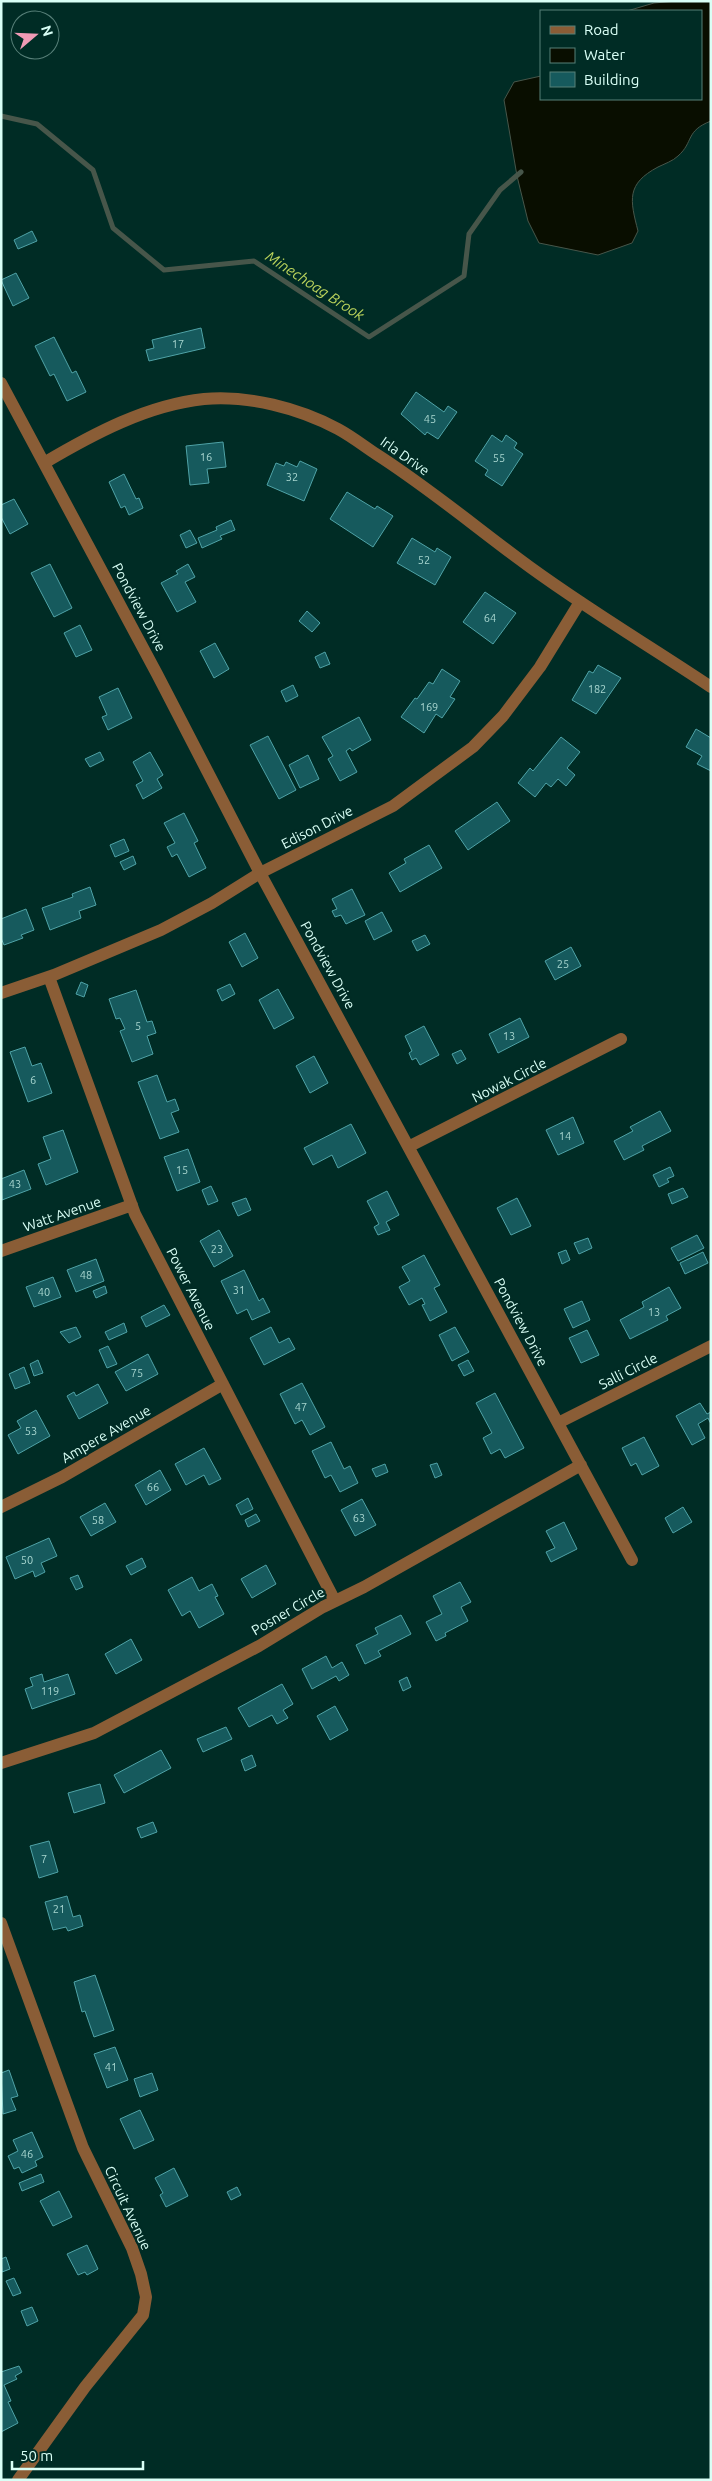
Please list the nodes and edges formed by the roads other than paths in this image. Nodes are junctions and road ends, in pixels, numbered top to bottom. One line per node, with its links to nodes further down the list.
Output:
1 (1, 383): 2 (street, Pondview Drive)
2 (44, 462): 3 (street, Irla Drive); 5 (street, Pondview Drive)
3 (580, 602): 4 (street, Irla Drive); 5 (street, Edison Drive)
4 (711, 687)
5 (260, 873): 6 (street, Edison Drive); 9 (street, Pondview Drive)
6 (49, 977): 7 (street, Edison Drive); 10 (street, Power Avenue)
7 (1, 993)
8 (620, 1039): 9 (street, Nowak Circle)
9 (410, 1146): 14 (street, Pondview Drive)
10 (132, 1205): 11 (street, Watt Avenue); 13 (street, Power Avenue)
11 (1, 1251)
12 (711, 1346): 14 (street, Salli Circle)
13 (223, 1384): 16 (street, Ampere Avenue); 18 (street, Power Avenue)
14 (558, 1423): 15 (street, Pondview Drive)
15 (581, 1465): 17 (street, Pondview Drive); 18 (street, Posner Circle)
16 (1, 1507)
17 (632, 1560)
18 (335, 1601): 19 (street, Posner Circle)
19 (1, 1763)
20 (1, 1923): 21 (street, Circuit Avenue)
21 (18, 2480)

